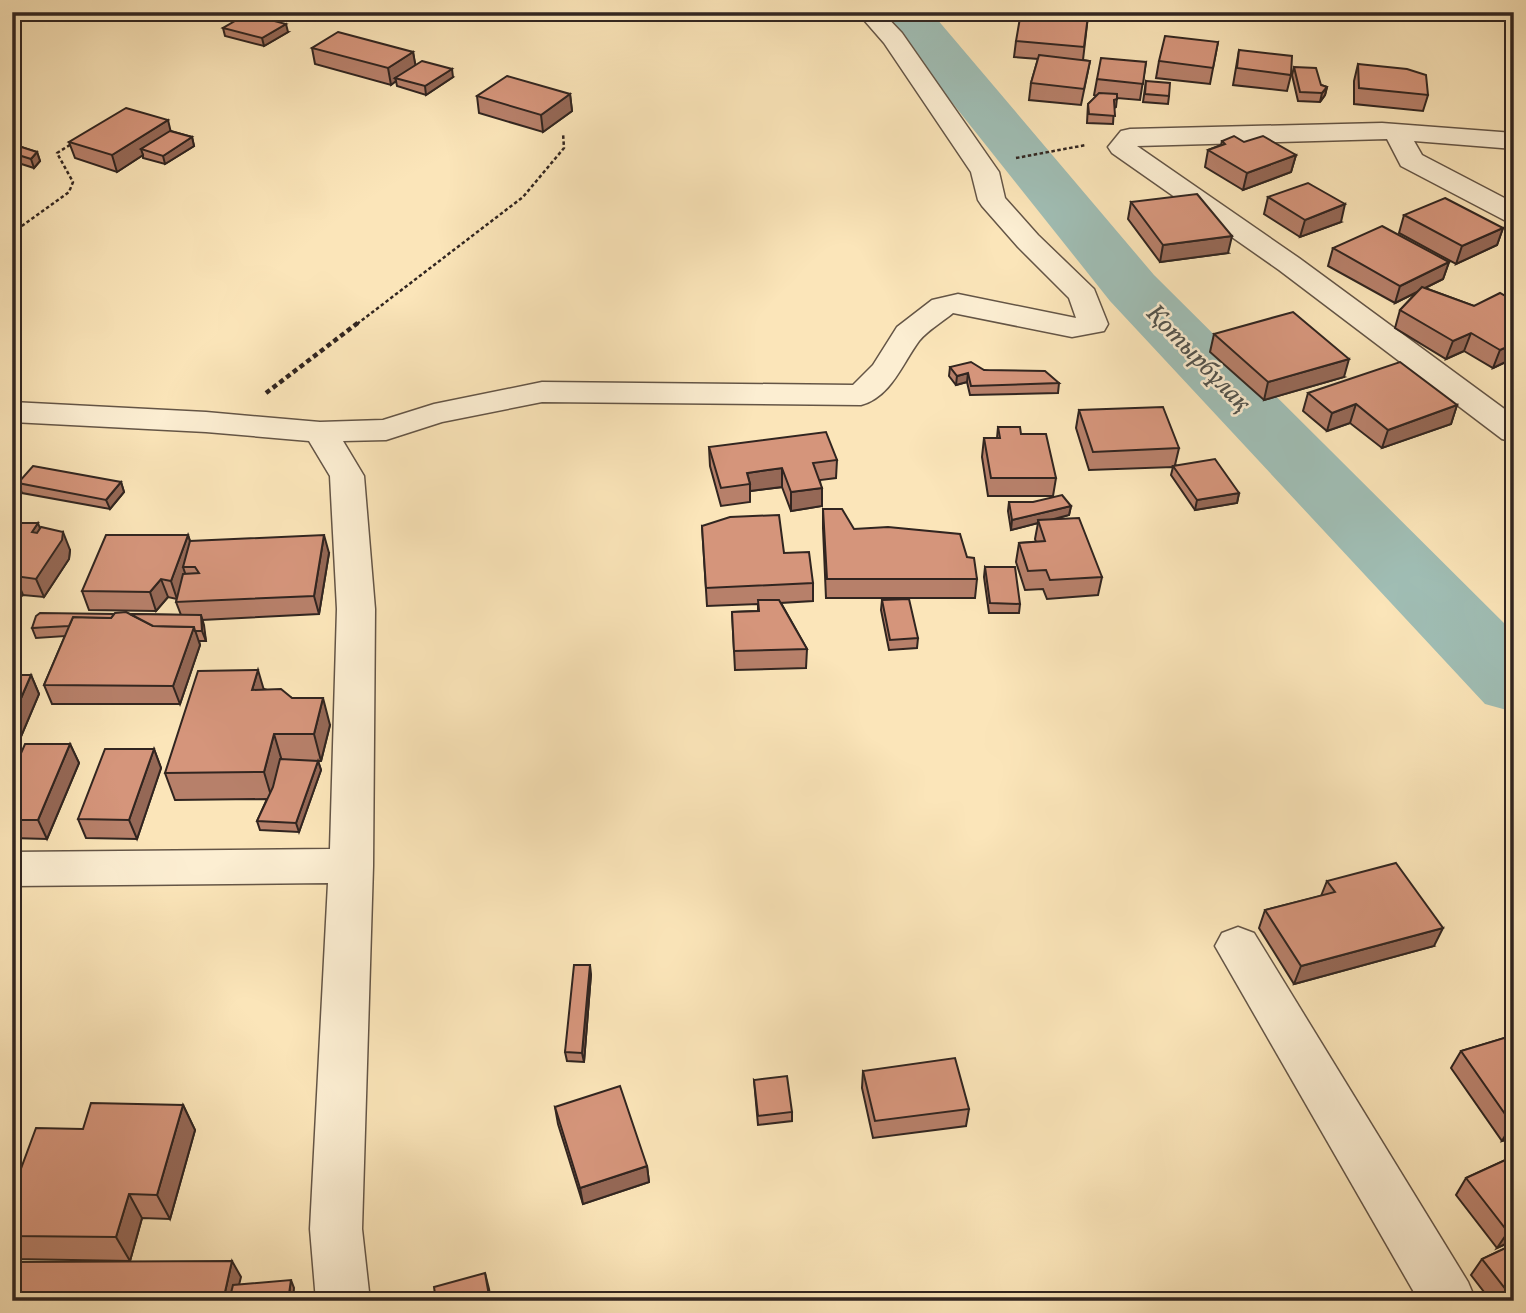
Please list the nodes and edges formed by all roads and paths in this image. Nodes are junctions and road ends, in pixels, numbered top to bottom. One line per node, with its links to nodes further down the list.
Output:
1 (869, 12): 12 (street)
2 (1070, 12): 3 (path)
3 (1075, 12)
4 (1396, 132): 7 (street); 8 (street); 13 (street)
5 (563, 133): 11 (path)
6 (79, 140): 9 (path)
7 (1514, 141)
8 (1514, 214)
9 (12, 233)
10 (12, 412): 11 (street)
11 (244, 425): 12 (street)
12 (320, 432): 14 (street)
13 (1514, 432)
14 (351, 866): 15 (street); 17 (street)
15 (12, 869)
16 (1238, 946): 18 (street)
17 (343, 1301)
18 (1449, 1301)

